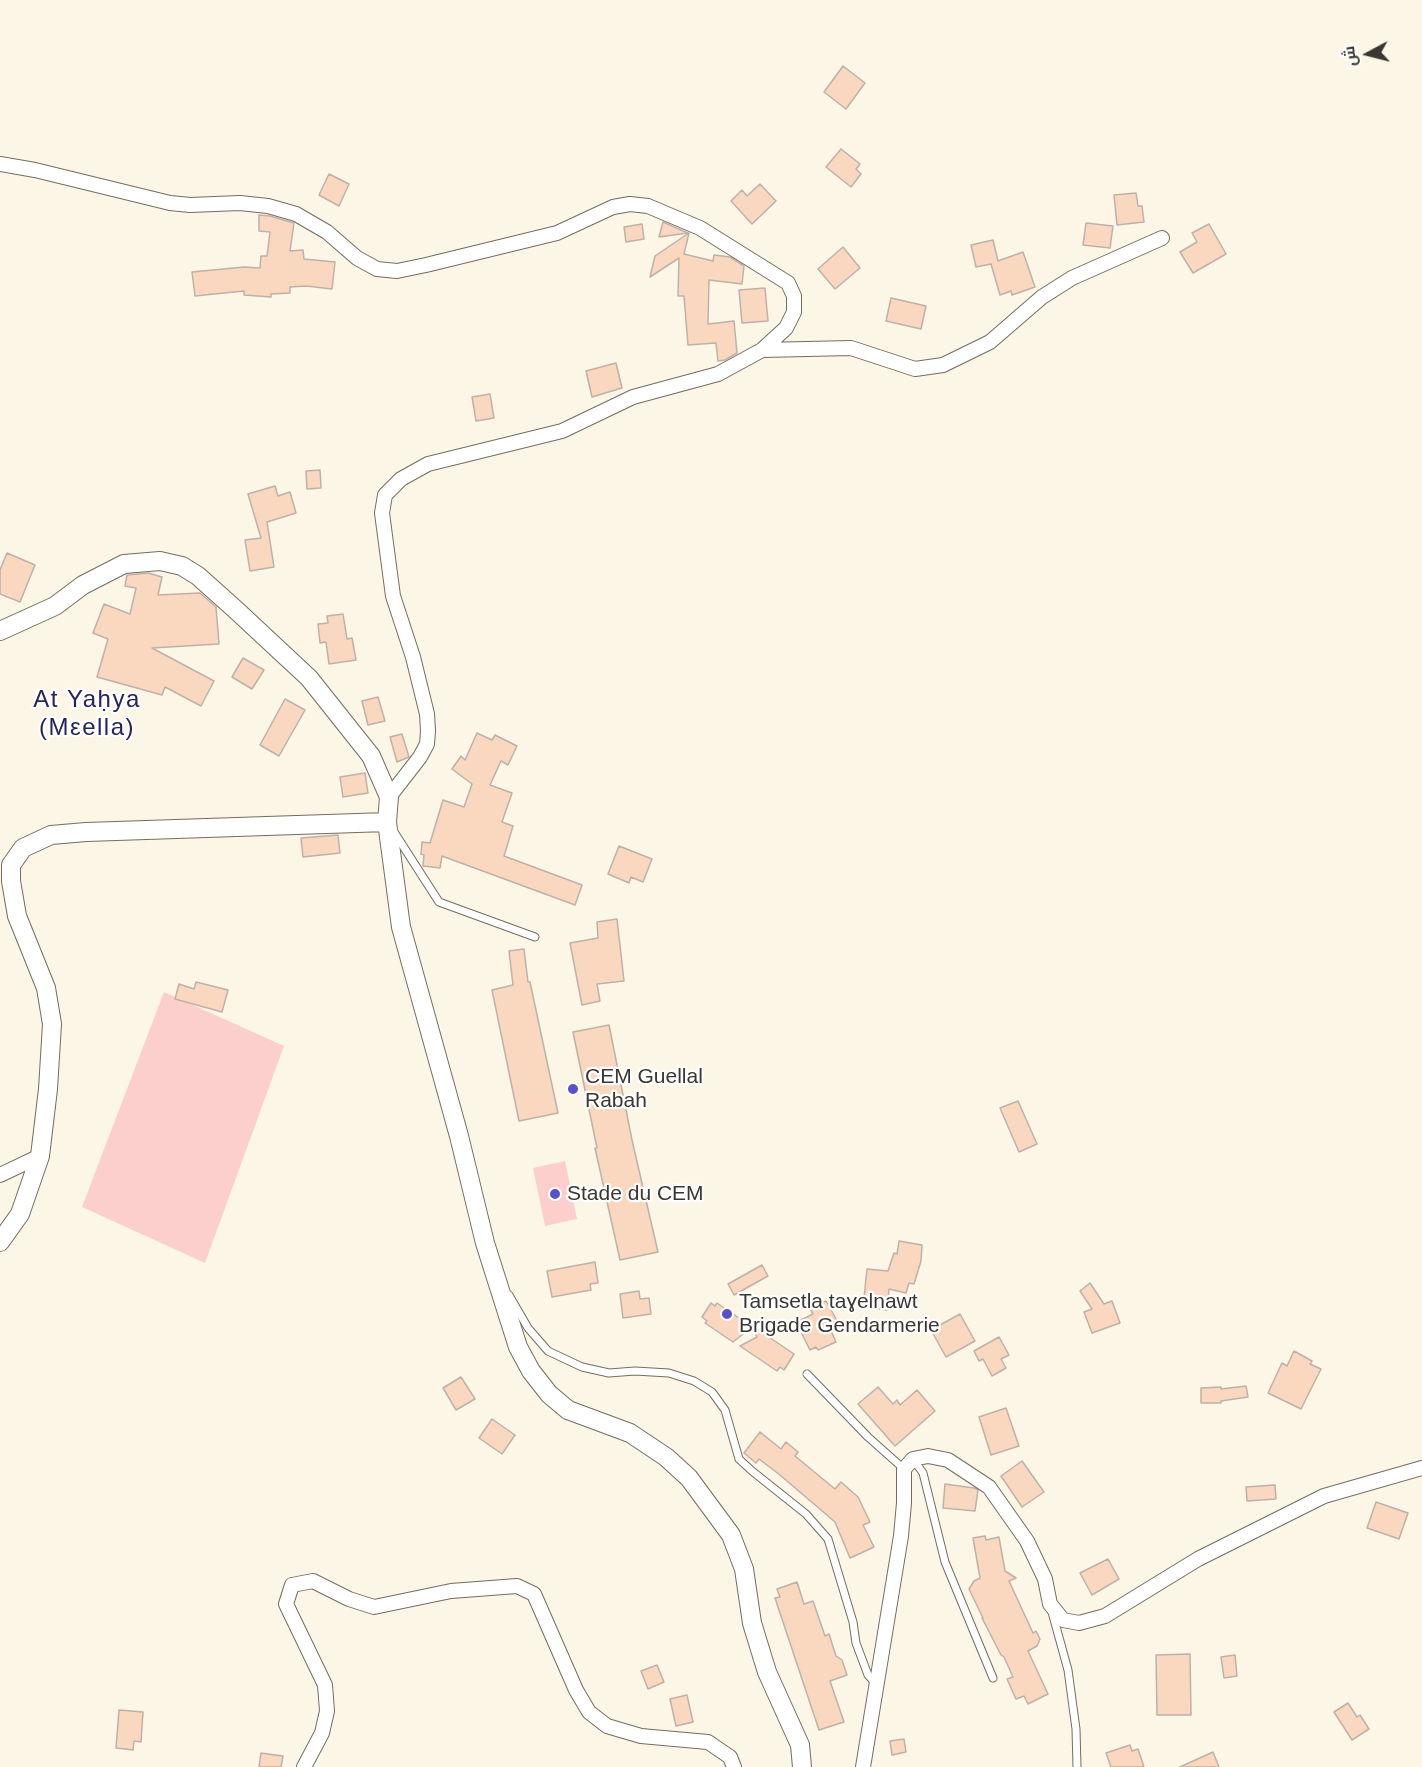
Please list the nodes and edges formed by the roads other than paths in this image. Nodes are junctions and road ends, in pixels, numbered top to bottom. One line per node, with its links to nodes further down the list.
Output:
1 (0, 164): 3 (street)
2 (1162, 238): 3 (street)
3 (762, 350): 5 (street)
4 (0, 631): 5 (main road)
5 (389, 797): 6 (main road)
6 (387, 822): 7 (lane); 8 (main road); 11 (main road)
7 (535, 937)
8 (40, 1156): 9 (street); 10 (main road)
9 (0, 1175)
10 (0, 1242)
11 (490, 1258): 17 (lane); 20 (main road)
12 (807, 1374): 13 (lane)
13 (909, 1464): 15 (street); 16 (lane); 17 (street)
14 (1422, 1468): 15 (street)
15 (1050, 1604): 22 (lane)
16 (993, 1678)
17 (876, 1685): 21 (street)
18 (304, 1767): 19 (street)
19 (734, 1767)
20 (802, 1767)
21 (863, 1767)
22 (1077, 1767)

